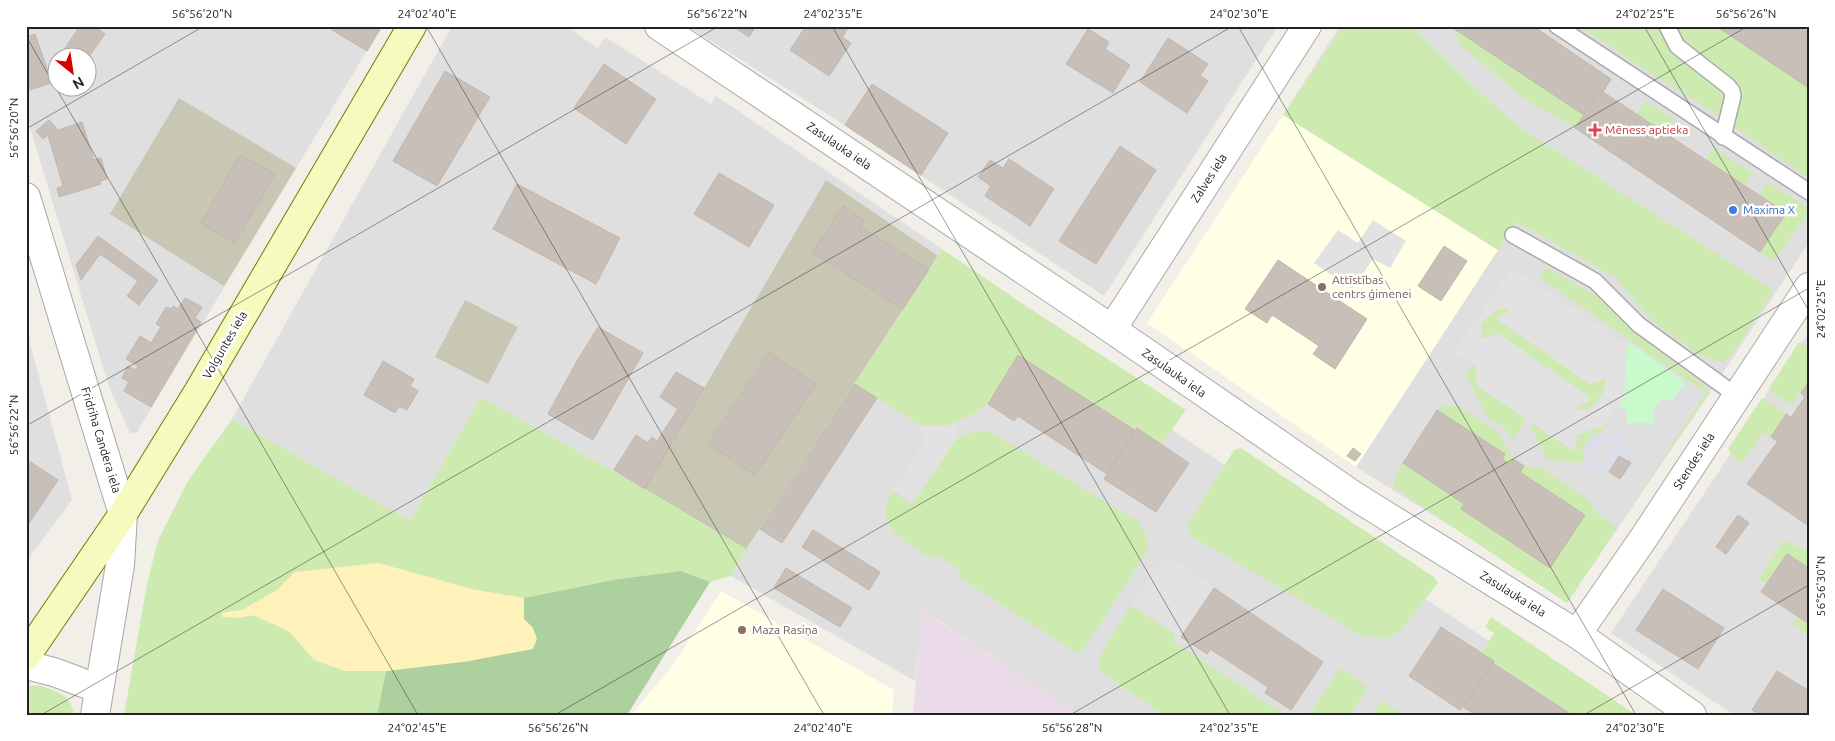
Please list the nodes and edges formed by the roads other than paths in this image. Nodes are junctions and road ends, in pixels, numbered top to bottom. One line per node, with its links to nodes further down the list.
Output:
1 (412, 26): 13 (street, Volguntes iela)
2 (659, 26): 11 (street, Zasulauka iela)
3 (1307, 26): 11 (street, Zalves iela)
4 (1556, 26): 6 (lane)
5 (1667, 26): 6 (lane)
6 (1723, 137): 7 (lane)
7 (1809, 192)
8 (26, 197): 13 (street, Fridriha Candera iela)
9 (1512, 235): 12 (lane)
10 (1809, 287): 12 (street, Stendes iela)
11 (1112, 330): 14 (street, Zasulauka iela)
12 (1737, 396): 14 (street, Stendes iela)
13 (123, 514): 15 (street, Volguntes iela); 17 (street, Fridriha Candera iela)
14 (1576, 634): 18 (street, Zasulauka iela)
15 (26, 656)
16 (26, 665): 17 (street, Fridriha Candera iela)
17 (97, 702)
18 (1692, 715)

